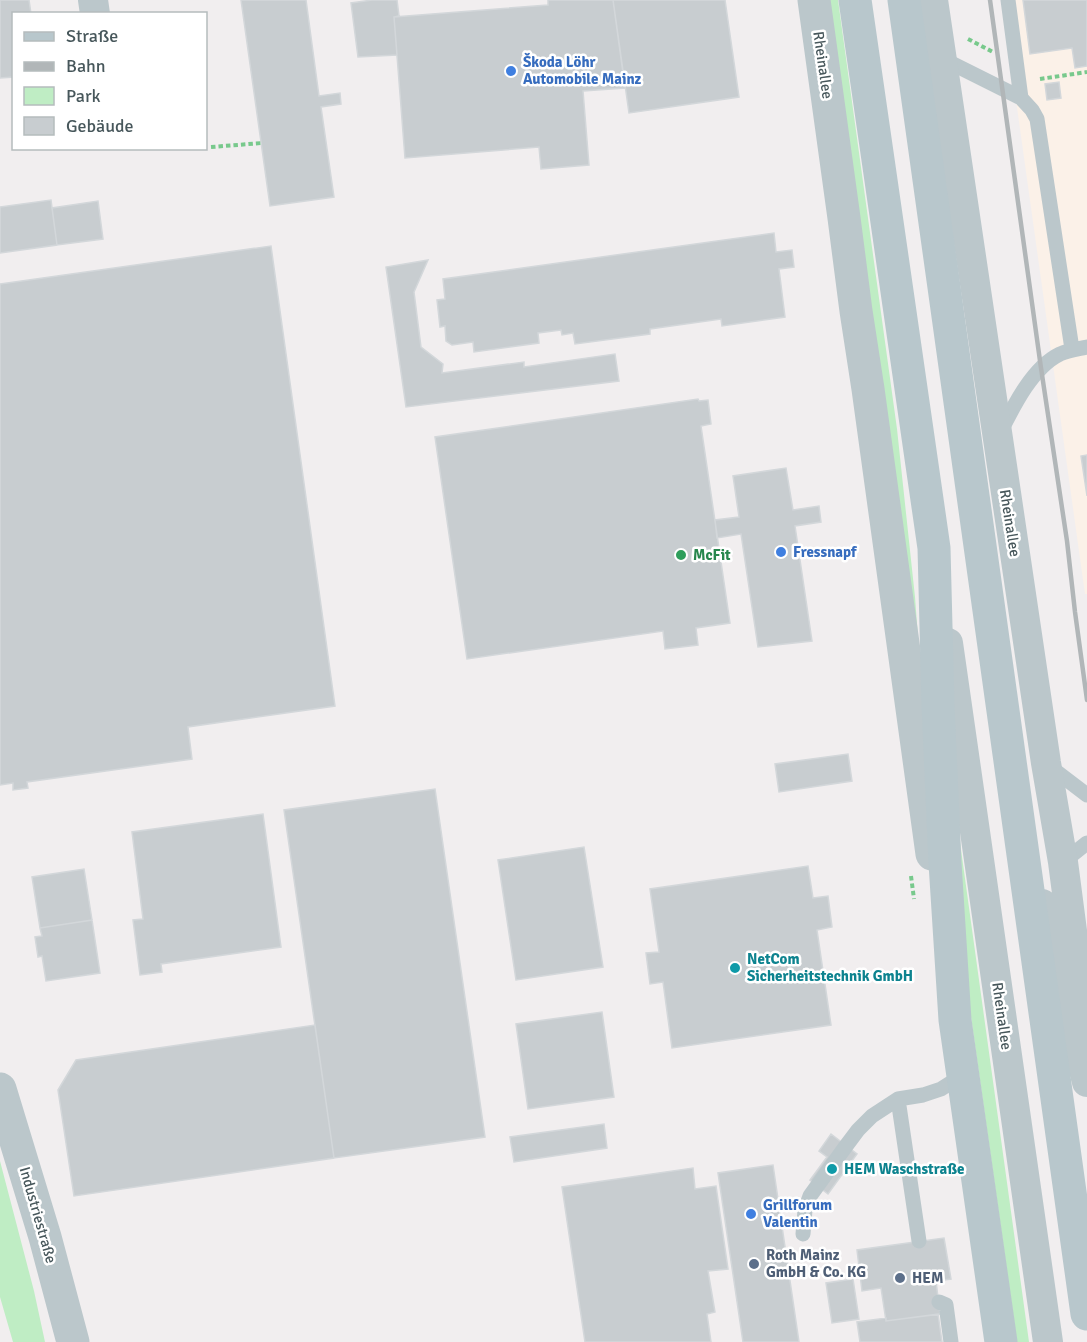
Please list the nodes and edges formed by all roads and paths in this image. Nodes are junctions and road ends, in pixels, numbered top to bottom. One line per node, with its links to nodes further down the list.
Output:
1 (814, 0): 18 (street, Rheinallee)
2 (855, 0): 12 (main road, Rheinallee)
3 (904, 0): 15 (main road)
4 (933, 0): 6 (street, Rheinallee)
5 (1008, 0): 7 (lane)
6 (941, 58): 7 (lane); 11 (street, Rheinallee)
7 (1021, 98): 10 (lane)
8 (261, 143): 9 (path)
9 (211, 147)
10 (1079, 348): 11 (lane)
11 (997, 439): 13 (street, Rheinallee)
12 (934, 548): 18 (main road, Rheinallee); 31 (street, Rheinallee)
13 (1046, 763): 14 (lane); 17 (street, Rheinallee)
14 (1087, 795)
15 (1016, 804): 21 (street); 27 (main road)
16 (1087, 843): 17 (lane)
17 (1063, 862): 19 (street, Rheinallee)
18 (955, 1020): 20 (main road, Rheinallee)
19 (1087, 1046)
20 (963, 1075): 23 (lane); 30 (main road, Rheinallee)
21 (1087, 1082)
22 (0, 1089): 28 (street, Industriestraße)
23 (898, 1100): 24 (lane); 25 (lane)
24 (803, 1234)
25 (919, 1241)
26 (939, 1302): 29 (lane)
27 (1087, 1314)
28 (73, 1342)
29 (951, 1342)
30 (1000, 1342)
31 (1048, 1342)

